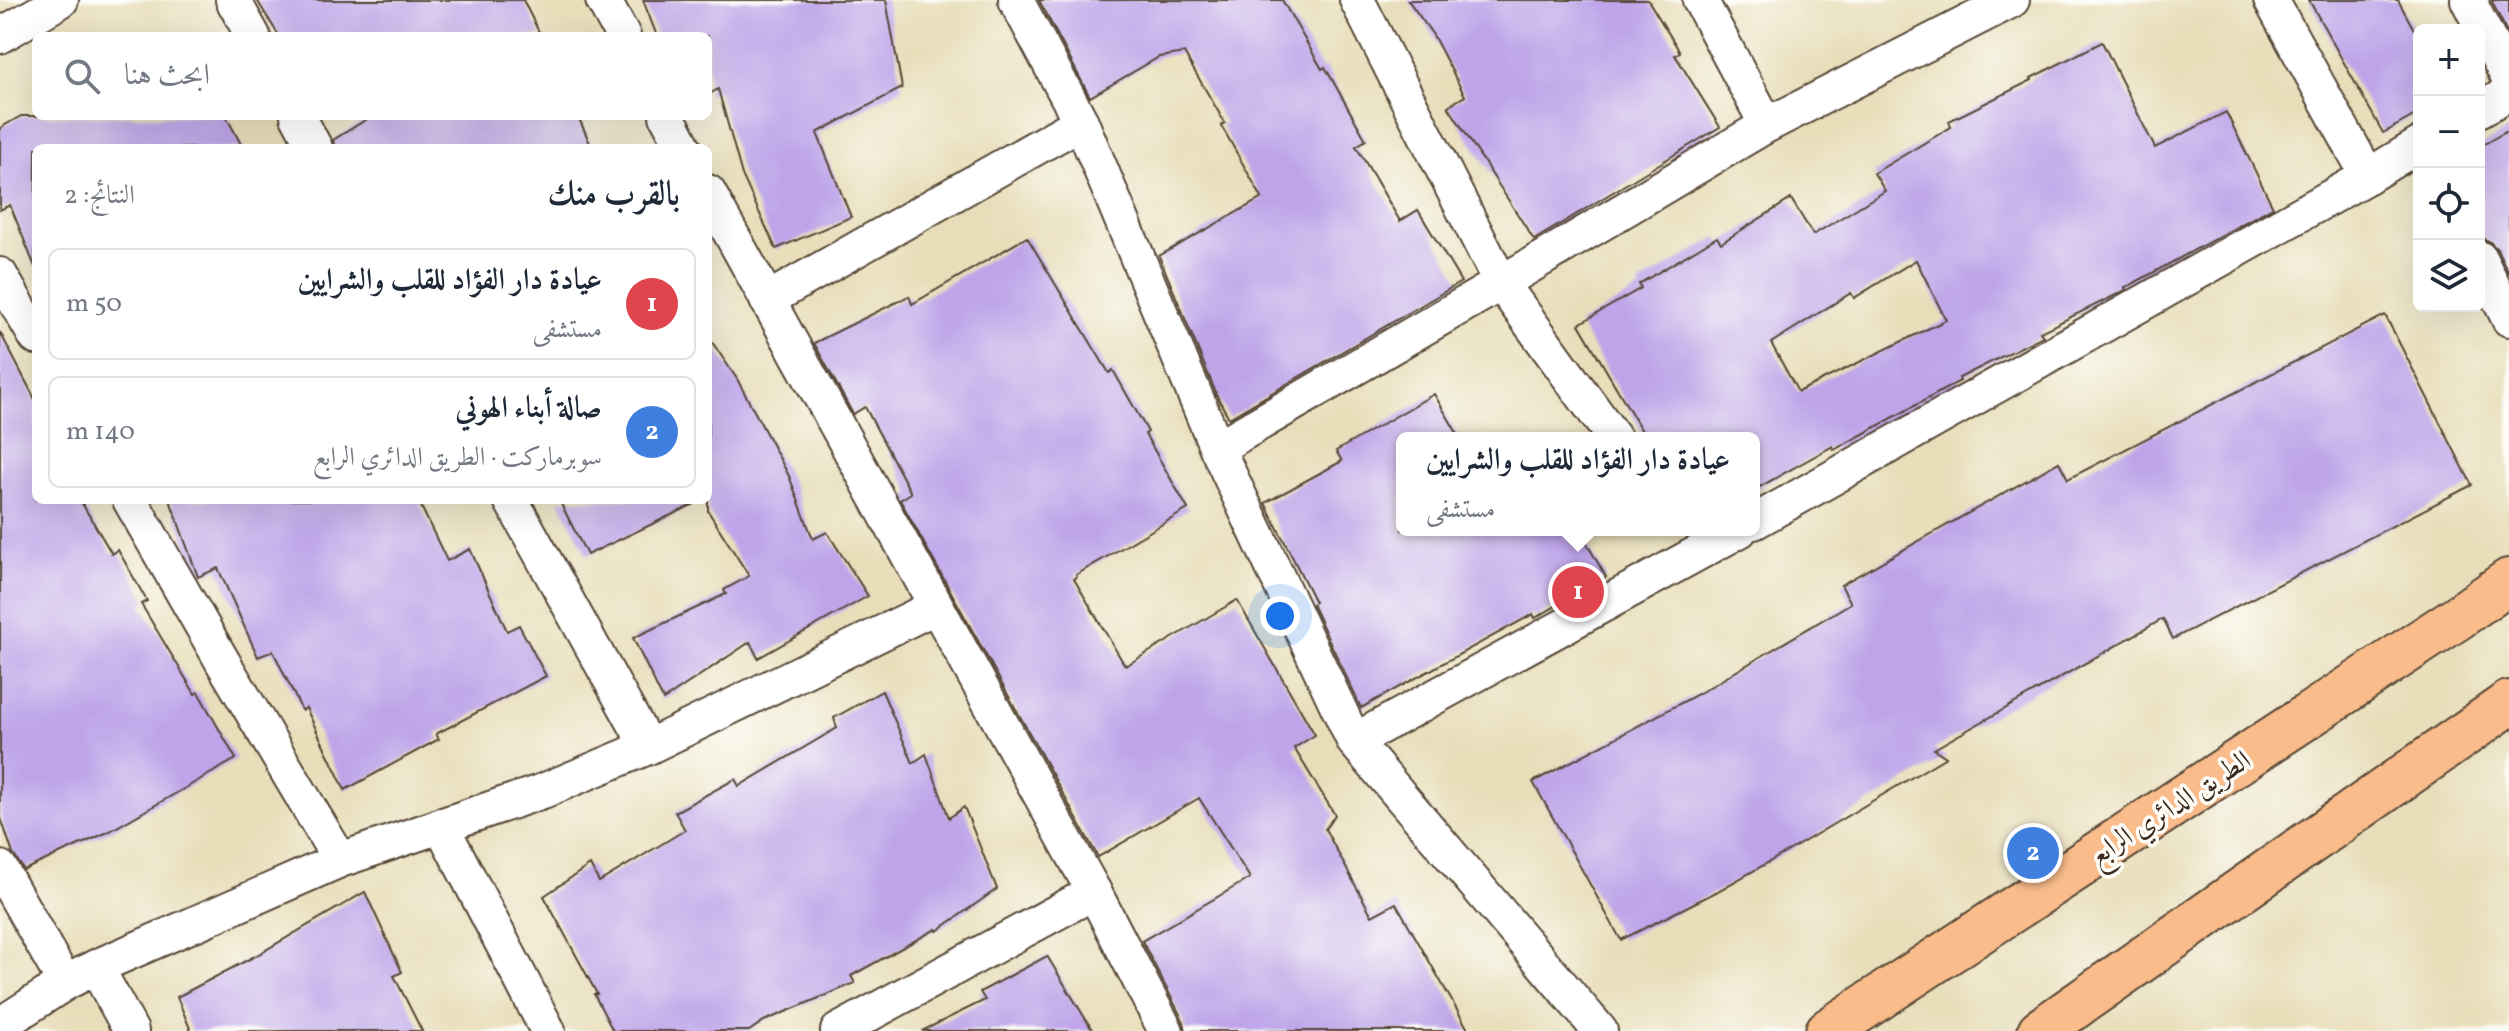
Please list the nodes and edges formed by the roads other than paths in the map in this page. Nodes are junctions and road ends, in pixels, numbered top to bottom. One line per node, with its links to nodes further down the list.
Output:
1 (61, 0): 12 (street)
2 (233, 0): 10 (street)
3 (603, 0): 11 (street)
4 (1016, 0): 18 (street)
5 (1357, 0): 27 (street)
6 (1700, 0): 19 (street)
7 (2012, 0): 19 (street)
8 (2271, 0): 23 (street)
9 (2468, 0): 13 (street)
10 (251, 32)
11 (621, 32)
12 (0, 36)
13 (2509, 79)
14 (2509, 93): 15 (street)
15 (2485, 107)
16 (300, 120): 20 (street)
17 (669, 120): 21 (street)
18 (1081, 122): 28 (street); 32 (street)
19 (1767, 125): 27 (street)
20 (313, 144)
21 (682, 144)
22 (2413, 149): 23 (street)
23 (2368, 176): 35 (street)
24 (712, 199): 28 (street)
25 (2485, 270): 29 (street)
26 (0, 275): 30 (street)
27 (1501, 283): 31 (street); 32 (street)
28 (767, 300): 39 (street)
29 (2509, 319)
30 (32, 330)
31 (1610, 432)
32 (1217, 448): 41 (street)
33 (132, 504): 44 (street)
34 (513, 504): 42 (street)
35 (1760, 519)
36 (1715, 536): 37 (street)
37 (1690, 542): 41 (street)
38 (2509, 581): 50 (main road, الطريق الدائري الرابع)
39 (935, 607): 42 (street); 46 (street)
40 (2509, 703): 56 (main road)
41 (1354, 741): 55 (street)
42 (648, 747): 43 (street)
43 (441, 825): 44 (street); 52 (street)
44 (340, 860): 47 (street)
45 (0, 868): 48 (street)
46 (1094, 892): 53 (street); 54 (street)
47 (96, 967): 48 (street); 51 (street)
48 (65, 983): 49 (street)
49 (0, 1025)
50 (1844, 1026)
51 (131, 1031)
52 (548, 1031)
53 (838, 1031)
54 (1166, 1031)
55 (1600, 1031)
56 (2040, 1031)

